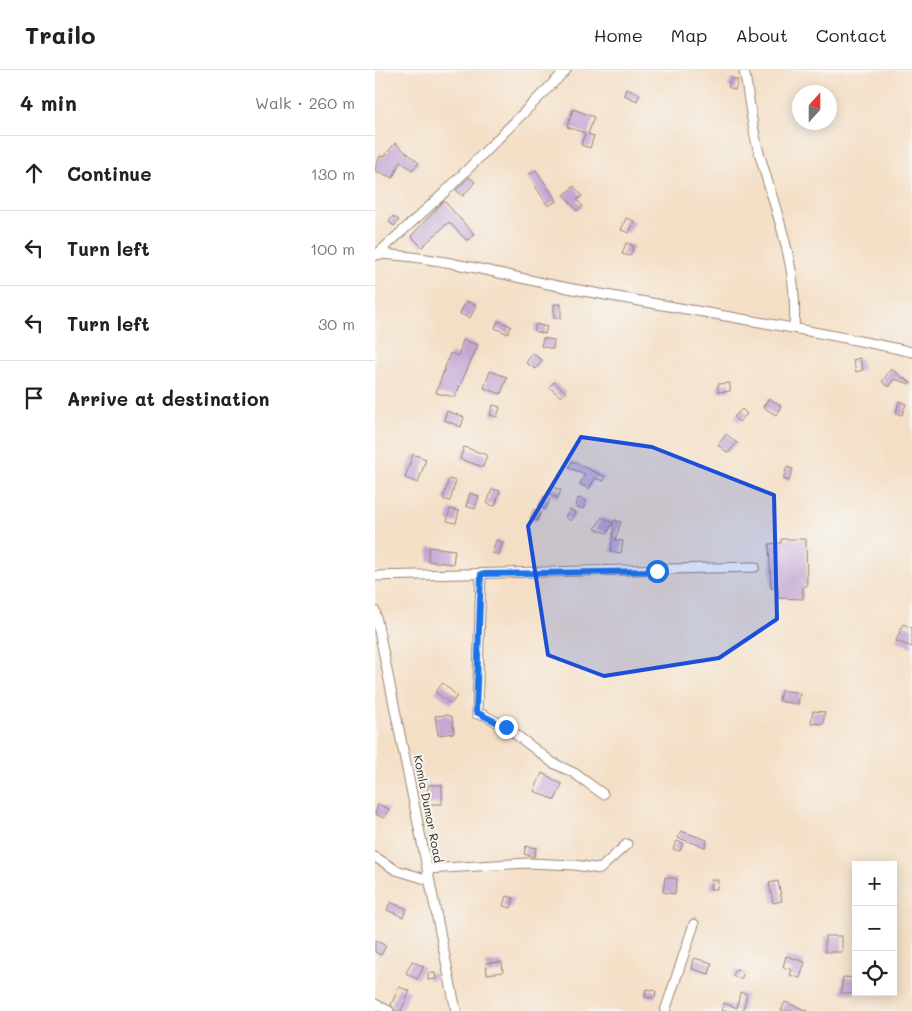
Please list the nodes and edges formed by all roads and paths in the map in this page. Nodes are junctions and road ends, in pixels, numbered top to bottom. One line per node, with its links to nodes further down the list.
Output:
1 (567, 70): 3 (street)
2 (744, 70): 4 (street)
3 (376, 254): 4 (street)
4 (794, 327): 5 (street)
5 (912, 352)
6 (755, 567): 7 (street)
7 (481, 574): 8 (street); 10 (street)
8 (375, 576)
9 (375, 611): 13 (street, Komla Dumor Road)
10 (603, 794)
11 (627, 844): 13 (street)
12 (375, 857): 14 (street)
13 (427, 869): 14 (street, Komla Dumor Road)
14 (429, 880): 18 (street, Komla Dumor Road)
15 (693, 924): 19 (street)
16 (375, 1004): 17 (street)
17 (389, 1011)
18 (456, 1011)
19 (665, 1011)

